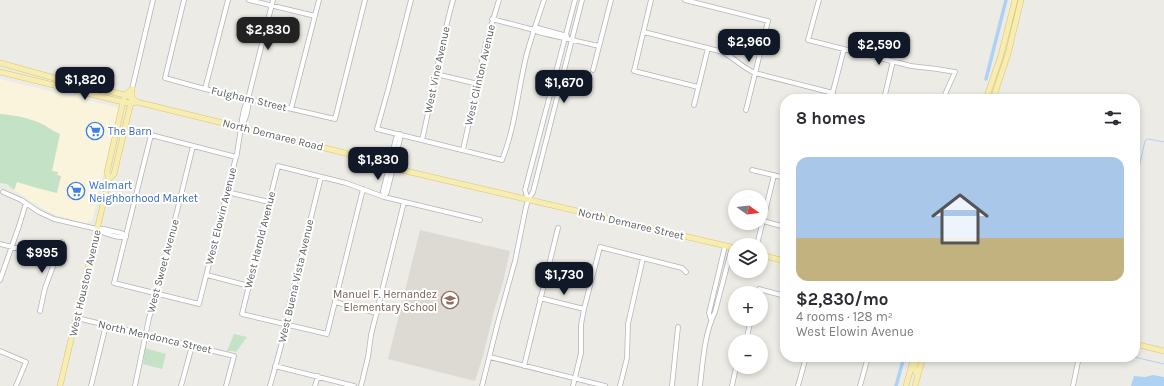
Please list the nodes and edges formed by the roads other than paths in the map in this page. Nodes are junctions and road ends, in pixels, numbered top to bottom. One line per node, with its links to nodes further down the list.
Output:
1 (153, 0): 40 (street, West Houston Avenue)
2 (184, 0): 41 (street, Fulgham Street)
3 (228, 0): 41 (street)
4 (249, 0): 20 (street)
5 (273, 0): 20 (street, West Elowin Avenue)
6 (318, 0): 21 (street)
7 (365, 0): 52 (street, Fulgham Street)
8 (411, 0): 55 (street)
9 (451, 0): 35 (street, West Vine Avenue)
10 (499, 0): 22 (street, West Clinton Avenue)
11 (544, 0): 23 (street)
12 (575, 0): 25 (street)
13 (582, 0): 26 (street)
14 (611, 0): 27 (street)
15 (652, 0): 24 (street)
16 (685, 0): 34 (street)
17 (819, 0): 29 (street)
18 (1015, 0): 45 (main road)
19 (1022, 0): 46 (main road)
20 (272, 5): 21 (street); 48 (street, West Elowin Avenue)
21 (315, 16): 52 (street)
22 (492, 19): 23 (street); 38 (street, West Clinton Avenue)
23 (534, 30): 25 (street); 58 (street)
24 (644, 32): 28 (street); 39 (street)
25 (565, 37): 26 (street); 70 (street)
26 (573, 39): 27 (street); 70 (street)
27 (599, 46): 32 (street)
28 (708, 48): 34 (street); 39 (street)
29 (844, 49): 30 (street); 42 (street)
30 (893, 61): 43 (street); 44 (street)
31 (0, 63): 37 (main road, North Demaree Road)
32 (593, 70)
33 (0, 72): 36 (main road)
34 (755, 73): 42 (street); 53 (street)
35 (436, 74): 38 (street); 56 (street, West Vine Avenue)
36 (34, 80): 37 (main road); 50 (main road)
37 (74, 82): 47 (main road, North Demaree Road)
38 (478, 84): 58 (street, West Clinton Avenue)
39 (698, 87): 51 (street)
40 (132, 88): 47 (main road); 49 (main road, West Houston Avenue)
41 (205, 89): 48 (street, Fulgham Street)
42 (833, 93)
43 (885, 94)
44 (946, 94)
45 (988, 94)
46 (995, 94)
47 (125, 95): 49 (main road, North Demaree Road); 50 (main road, West Houston Avenue)
48 (248, 99): 52 (street, Fulgham Street); 54 (street, West Elowin Avenue)
49 (132, 100): 50 (main road); 54 (main road, North Demaree Road); 65 (main road, West Houston Avenue)
50 (124, 102): 65 (main road, West Houston Avenue)
51 (694, 105)
52 (291, 109)
53 (746, 110)
54 (241, 127): 59 (street, West Elowin Avenue); 60 (main road, North Demaree Road)
55 (400, 134): 56 (street); 60 (street)
56 (422, 140): 58 (street)
57 (193, 146): 59 (street); 80 (street); 96 (street, West Sweet Avenue)
58 (463, 150)
59 (236, 156): 68 (street, West Elowin Avenue)
60 (391, 167): 69 (street); 70 (main road, North Demaree Road)
61 (752, 170): 62 (street)
62 (774, 175): 64 (street); 71 (street)
63 (321, 177): 66 (street); 73 (street, West Harold Avenue); 105 (street, West Buena Vista Avenue)
64 (780, 177)
65 (109, 179): 79 (main road, West Houston Avenue)
66 (363, 189): 69 (street); 99 (street)
67 (3, 192): 72 (street)
68 (227, 192): 73 (street); 92 (street, West Elowin Avenue)
69 (384, 197): 74 (street)
70 (528, 200): 83 (main road, North Demaree Street); 113 (street)
71 (768, 200)
72 (26, 202): 79 (street); 84 (street)
73 (269, 202): 94 (street, West Harold Avenue)
74 (404, 202): 75 (street); 102 (street)
75 (480, 220)
76 (768, 222): 77 (street)
77 (780, 226)
78 (558, 228): 98 (street)
79 (97, 229): 80 (street); 103 (main road, West Houston Avenue)
80 (126, 236): 96 (street)
81 (62, 242): 87 (street)
82 (0, 244): 84 (street)
83 (725, 246): 85 (main road, North Demaree Street); 104 (street)
84 (12, 247): 87 (street); 93 (street)
85 (728, 247)
86 (768, 257): 89 (main road)
87 (56, 258): 101 (street)
88 (643, 258): 91 (street); 100 (street); 139 (street)
89 (780, 260)
90 (728, 266): 104 (street)
91 (686, 272)
92 (206, 276): 94 (street); 96 (street, West Elowin Avenue)
93 (0, 280)
94 (249, 286): 105 (street, West Harold Avenue)
95 (768, 293): 97 (street)
96 (157, 294): 108 (street, West Sweet Avenue)
97 (780, 295)
98 (540, 298): 100 (street); 121 (street)
99 (335, 302): 102 (street); 105 (street)
100 (584, 309): 125 (street)
101 (40, 311)
102 (377, 313): 135 (street)
103 (77, 318): 106 (street, North Mendonca Street); 127 (main road, West Houston Avenue)
104 (711, 321): 141 (street)
105 (285, 324): 120 (street, West Buena Vista Avenue)
106 (106, 325): 108 (street, North Mendonca Street); 128 (street)
107 (678, 327): 140 (street)
108 (145, 335): 110 (street, North Mendonca Street); 129 (street, West Sweet Avenue)
109 (1140, 345): 112 (main road)
110 (192, 346): 130 (street); 131 (street, North Mendonca Street)
111 (0, 351): 126 (street)
112 (1164, 351)
113 (490, 357): 121 (street); 136 (street)
114 (805, 362): 143 (street)
115 (867, 362): 144 (street)
116 (913, 362): 145 (main road)
117 (916, 362): 123 (main road)
118 (921, 362): 123 (main road)
119 (1078, 362): 147 (street)
120 (275, 366): 124 (street); 132 (street, West Buena Vista Avenue)
121 (524, 366): 125 (street)
122 (735, 374): 142 (street)
123 (918, 375): 146 (main road)
124 (318, 376): 133 (street); 134 (street)
125 (575, 379): 137 (street); 138 (street)
126 (16, 386)
127 (60, 386)
128 (91, 386)
129 (135, 386)
130 (181, 386)
131 (226, 386)
132 (270, 386)
133 (315, 386)
134 (354, 386)
135 (361, 386)
136 (482, 386)
137 (573, 386)
138 (605, 386)
139 (620, 386)
140 (672, 386)
141 (700, 386)
142 (732, 386)
143 (798, 386)
144 (860, 386)
145 (906, 386)
146 (915, 386)
147 (1073, 386)

